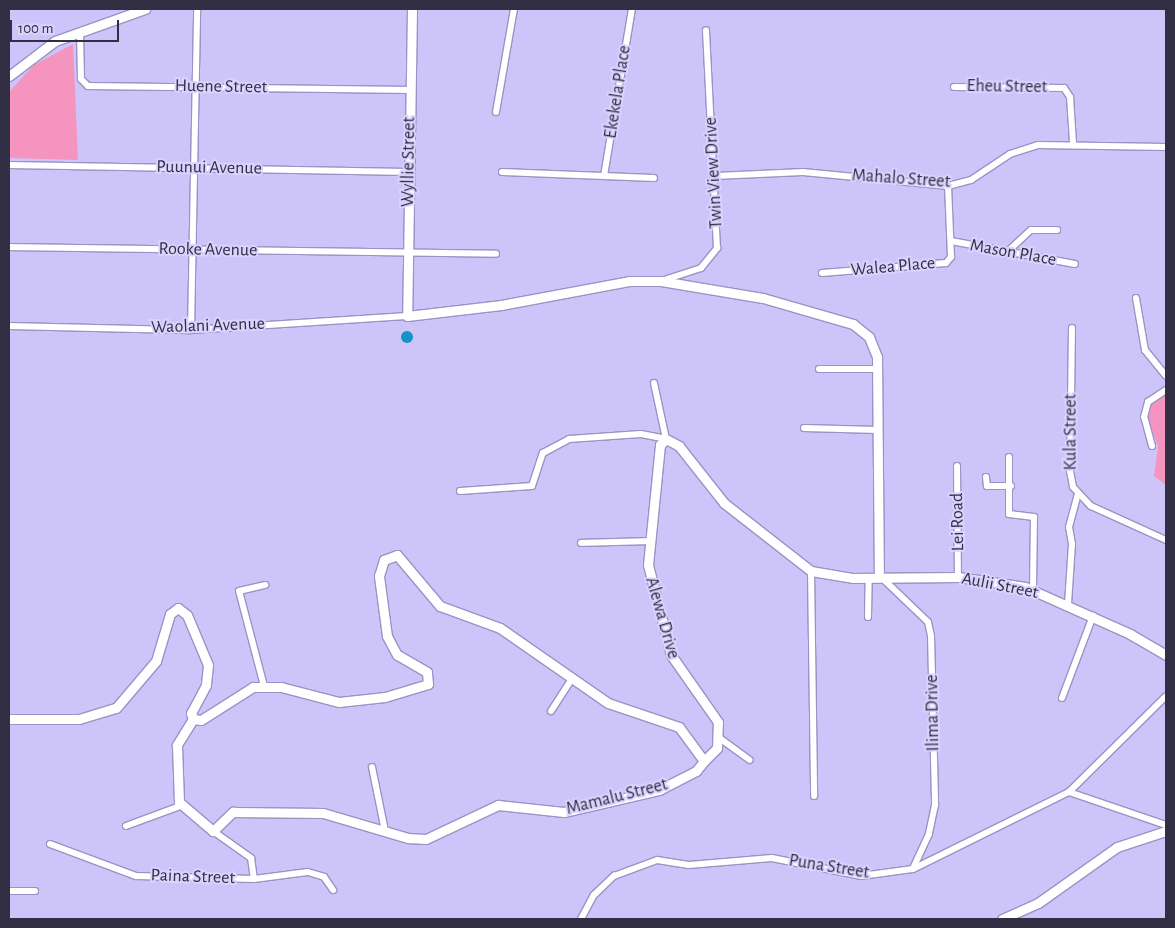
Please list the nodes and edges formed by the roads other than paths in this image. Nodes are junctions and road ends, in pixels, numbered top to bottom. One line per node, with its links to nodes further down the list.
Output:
1 (145, 9): 7 (street)
2 (197, 9): 9 (street)
3 (412, 9): 11 (street, Wyllie Street)
4 (514, 9): 12 (street)
5 (632, 9): 19 (street, Ekekela Place)
6 (706, 30): 20 (street, Twin View Drive)
7 (80, 32): 8 (street); 9 (street, Huene Street)
8 (9, 76)
9 (196, 87): 11 (street, Huene Street); 16 (street)
10 (954, 87): 13 (street, Eheu Street)
11 (411, 90): 17 (street, Wyllie Street)
12 (496, 112)
13 (1073, 142): 14 (street, Mahalo Street); 22 (street, Mahalo Street)
14 (1166, 147)
15 (9, 165): 16 (street, Puunui Avenue)
16 (194, 168): 17 (street, Puunui Avenue); 26 (street)
17 (409, 172): 27 (street, Wyllie Street)
18 (502, 172): 19 (street)
19 (604, 176): 21 (street)
20 (715, 176): 22 (street, Mahalo Street); 32 (street, Twin View Drive)
21 (654, 178)
22 (948, 186): 24 (street, Walea Place)
23 (1057, 230): 29 (street)
24 (951, 241): 29 (street, Mason Place); 31 (street, Walea Place)
25 (9, 247): 26 (street, Rooke Avenue)
26 (193, 250): 27 (street, Rooke Avenue); 37 (street)
27 (408, 253): 28 (street, Rooke Avenue); 34 (street, Wyllie Street)
28 (496, 254)
29 (1005, 254): 30 (street, Mason Place)
30 (1075, 264)
31 (822, 273)
32 (661, 281): 34 (street); 39 (street)
33 (1136, 298): 40 (street)
34 (407, 316): 37 (street, Waolani Avenue)
35 (9, 326): 37 (street, Waolani Avenue)
36 (1072, 328): 52 (street, Kula Street)
37 (191, 330)
38 (819, 369): 39 (street)
39 (878, 369): 44 (street)
40 (1166, 376)
41 (654, 383): 45 (street)
42 (1166, 390): 46 (street)
43 (804, 428): 44 (street)
44 (878, 430): 57 (street)
45 (666, 439): 51 (street); 54 (street, Alewa Drive); 56 (street)
46 (1152, 446)
47 (1009, 457): 50 (street)
48 (957, 466): 58 (street, Lei Road)
49 (986, 477): 50 (street)
50 (1010, 486): 61 (street)
51 (460, 491)
52 (1078, 494): 53 (street, Kula Street); 62 (street)
53 (1166, 540)
54 (649, 541): 55 (street); 73 (street, Alewa Drive)
55 (581, 543)
56 (811, 571): 59 (street); 78 (street)
57 (879, 575): 58 (street, Aulii Street); 59 (street); 86 (street, Ilima Drive)
58 (958, 577): 61 (street, Aulii Street)
59 (869, 578): 64 (street)
60 (265, 585): 67 (street)
61 (1033, 589): 62 (street, Aulii Street)
62 (1068, 604): 63 (street, Aulii Street)
63 (1093, 616): 65 (street, Aulii Street); 69 (street)
64 (868, 617)
65 (1166, 655)
66 (572, 679): 67 (street); 70 (street); 75 (street)
67 (264, 686): 72 (street)
68 (1166, 696): 77 (street, Puna Street)
69 (1062, 698)
70 (551, 711)
71 (9, 719): 72 (street)
72 (193, 719): 79 (street)
73 (718, 737): 74 (street); 75 (street)
74 (750, 760)
75 (704, 761): 83 (street, Mamalu Street)
76 (372, 767): 83 (street)
77 (1069, 792): 80 (street); 86 (street, Puna Street)
78 (814, 796)
79 (180, 806): 81 (street); 82 (street)
80 (1166, 825)
81 (126, 826)
82 (213, 831): 83 (street, Mamalu Street); 87 (street)
83 (385, 831)
84 (1166, 831): 92 (street)
85 (50, 844): 87 (street, Paina Street)
86 (913, 869): 91 (street, Puna Street)
87 (254, 879): 88 (street, Paina Street)
88 (334, 890)
89 (9, 891): 90 (street)
90 (35, 891)
91 (581, 919)
92 (1002, 919)

